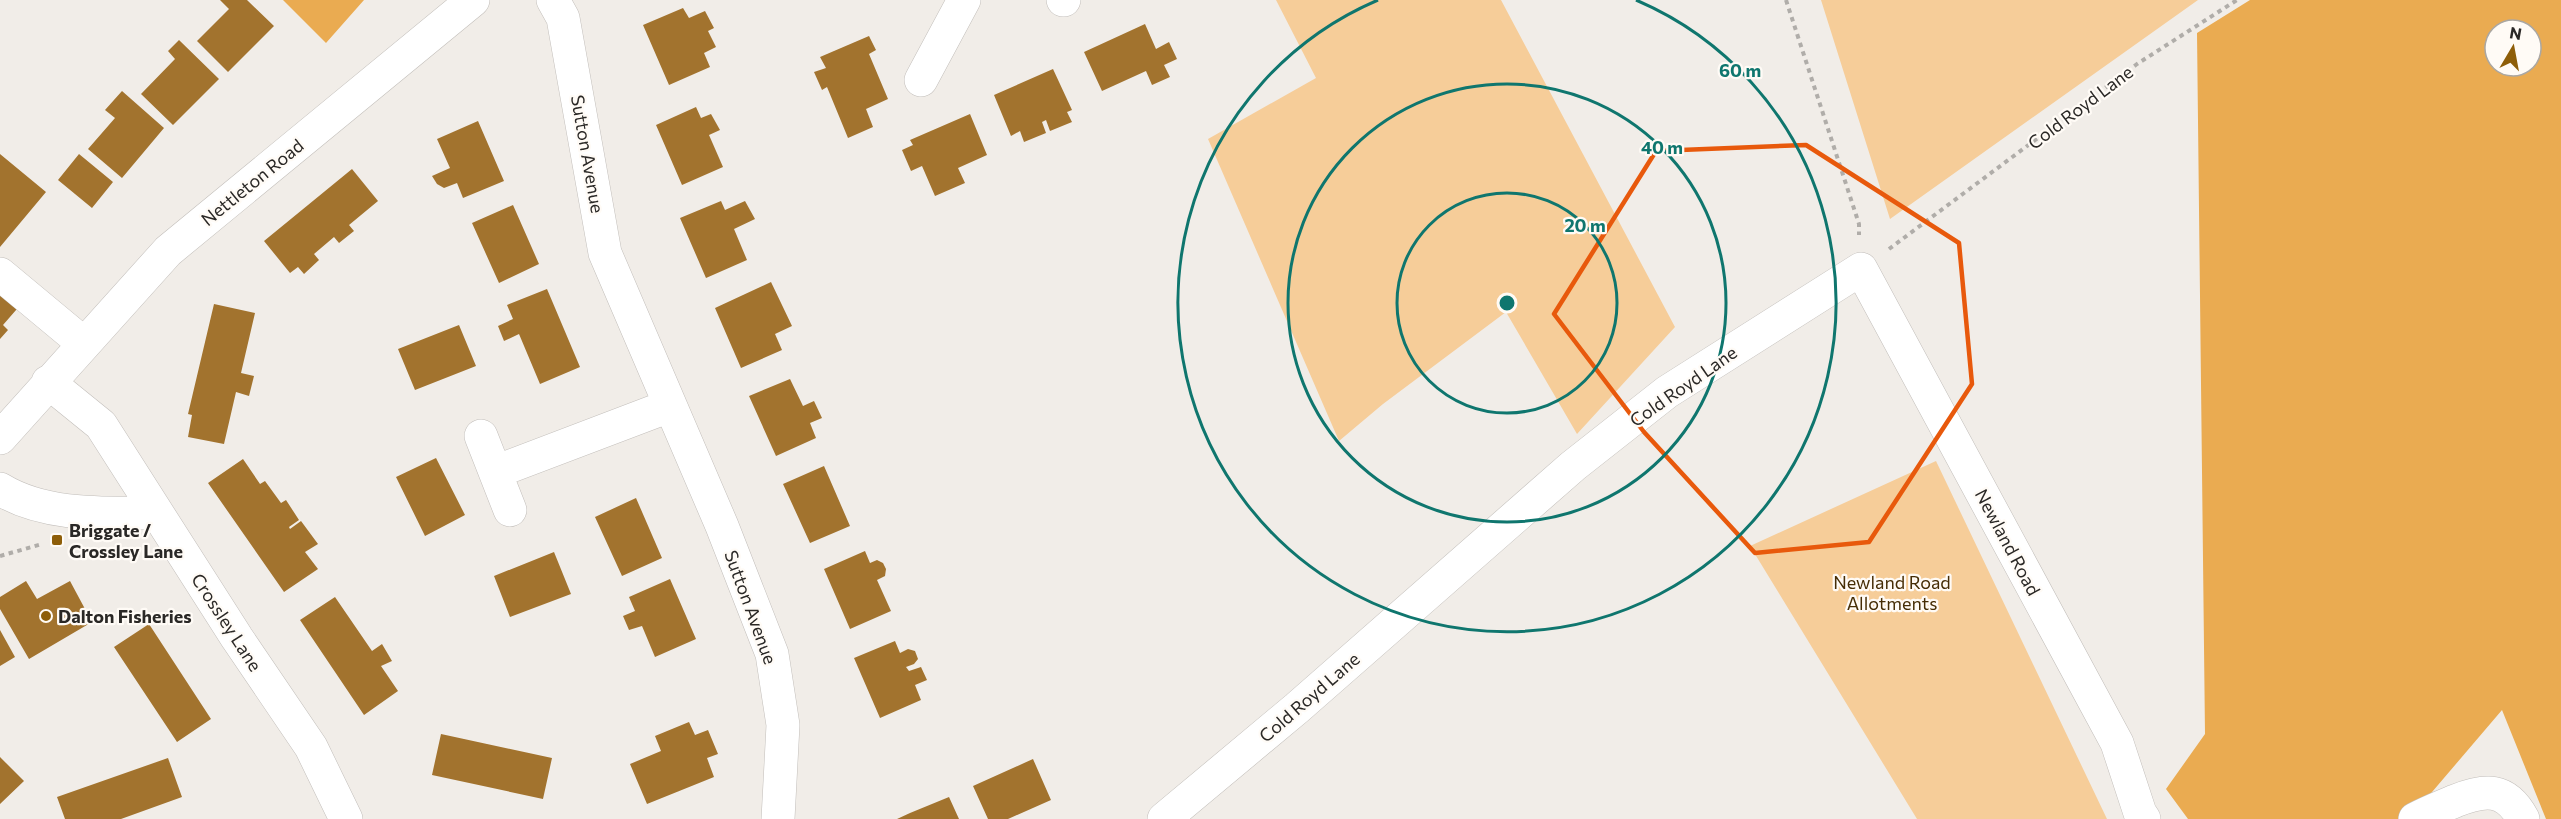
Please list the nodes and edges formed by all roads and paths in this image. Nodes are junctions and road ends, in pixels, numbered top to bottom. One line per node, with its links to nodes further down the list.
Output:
1 (473, 0): 9 (street, Nettleton Road)
2 (553, 0): 11 (street, Sutton Avenue)
3 (964, 0): 6 (street)
4 (1786, 0): 7 (path)
5 (2237, 0): 7 (path, Cold Royd Lane)
6 (921, 80)
7 (1862, 269): 20 (street, Cold Royd Lane); 21 (street, Newland Road)
8 (0, 274): 9 (street)
9 (83, 343): 10 (street, Nettleton Road)
10 (48, 382): 13 (street, Nettleton Road); 17 (street, Crossley Lane)
11 (669, 406): 14 (street); 19 (street, Sutton Avenue)
12 (481, 436): 14 (street)
13 (0, 438)
14 (495, 472): 16 (street)
15 (0, 489): 17 (street)
16 (510, 510)
17 (157, 513): 18 (street, Crossley Lane)
18 (346, 819)
19 (778, 819)
20 (1164, 819)
21 (2144, 819)
22 (2415, 819): 23 (street)
23 (2523, 819)

